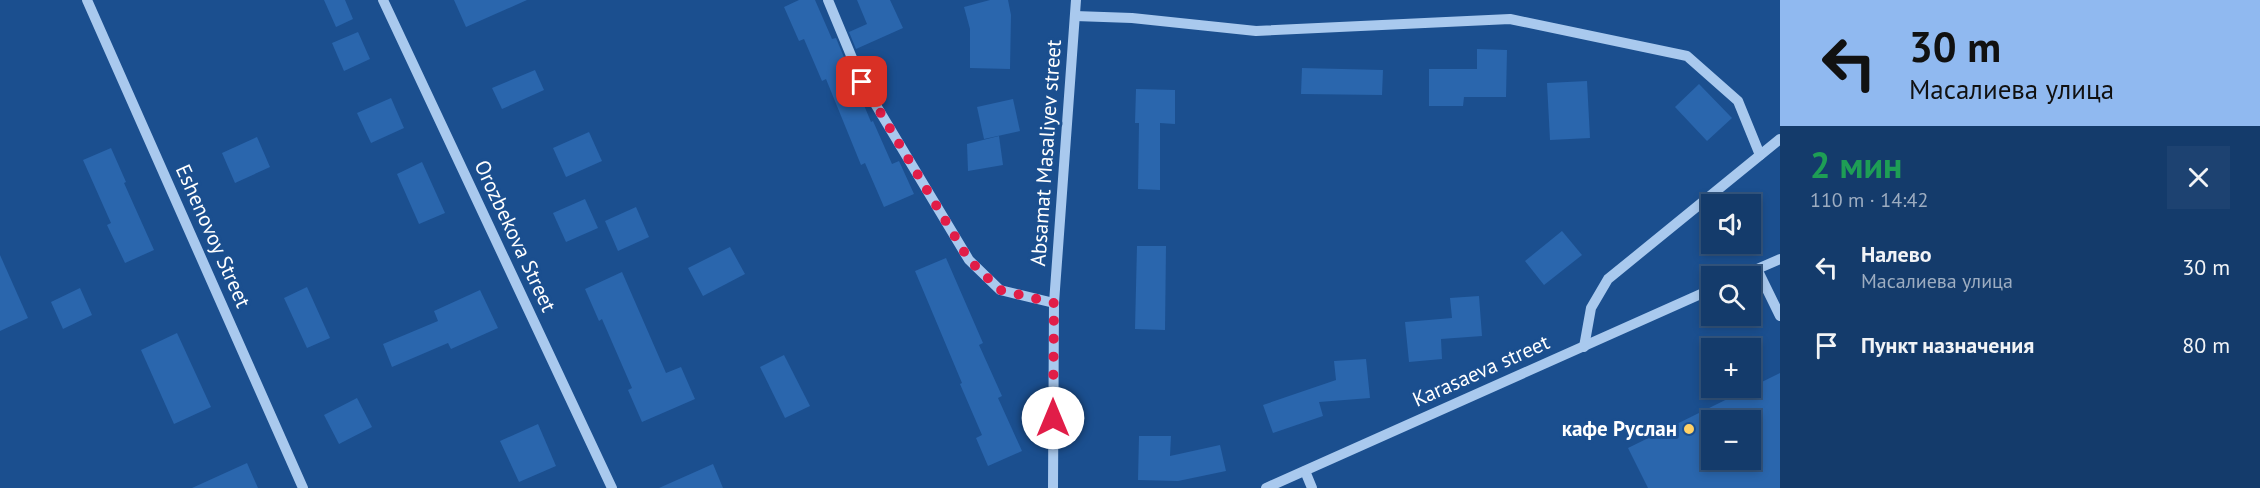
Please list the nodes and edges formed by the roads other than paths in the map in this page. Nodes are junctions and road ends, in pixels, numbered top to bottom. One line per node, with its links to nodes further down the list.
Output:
1 (87, 0): 17 (street, Eshenovoy Street)
2 (382, 0): 18 (street, Orozbekova Street)
3 (828, 0): 12 (street)
4 (1076, 0): 5 (street, Absamat Masaliyev street)
5 (1075, 16): 7 (street); 12 (street, Absamat Masaliyev street)
6 (1780, 139): 7 (street)
7 (1760, 155): 14 (street)
8 (1780, 259): 9 (street)
9 (1761, 267)
10 (1761, 277): 13 (street)
11 (1701, 294): 14 (street, Karasaeva street)
12 (1054, 303): 19 (street, Absamat Masaliyev street)
13 (1780, 316)
14 (1584, 347): 15 (street, Karasaeva street)
15 (1305, 471): 16 (street, Karasaeva street); 21 (street)
16 (1282, 484): 20 (street, Karasaeva street)
17 (303, 488)
18 (612, 488)
19 (1053, 488)
20 (1266, 488)
21 (1312, 488)

